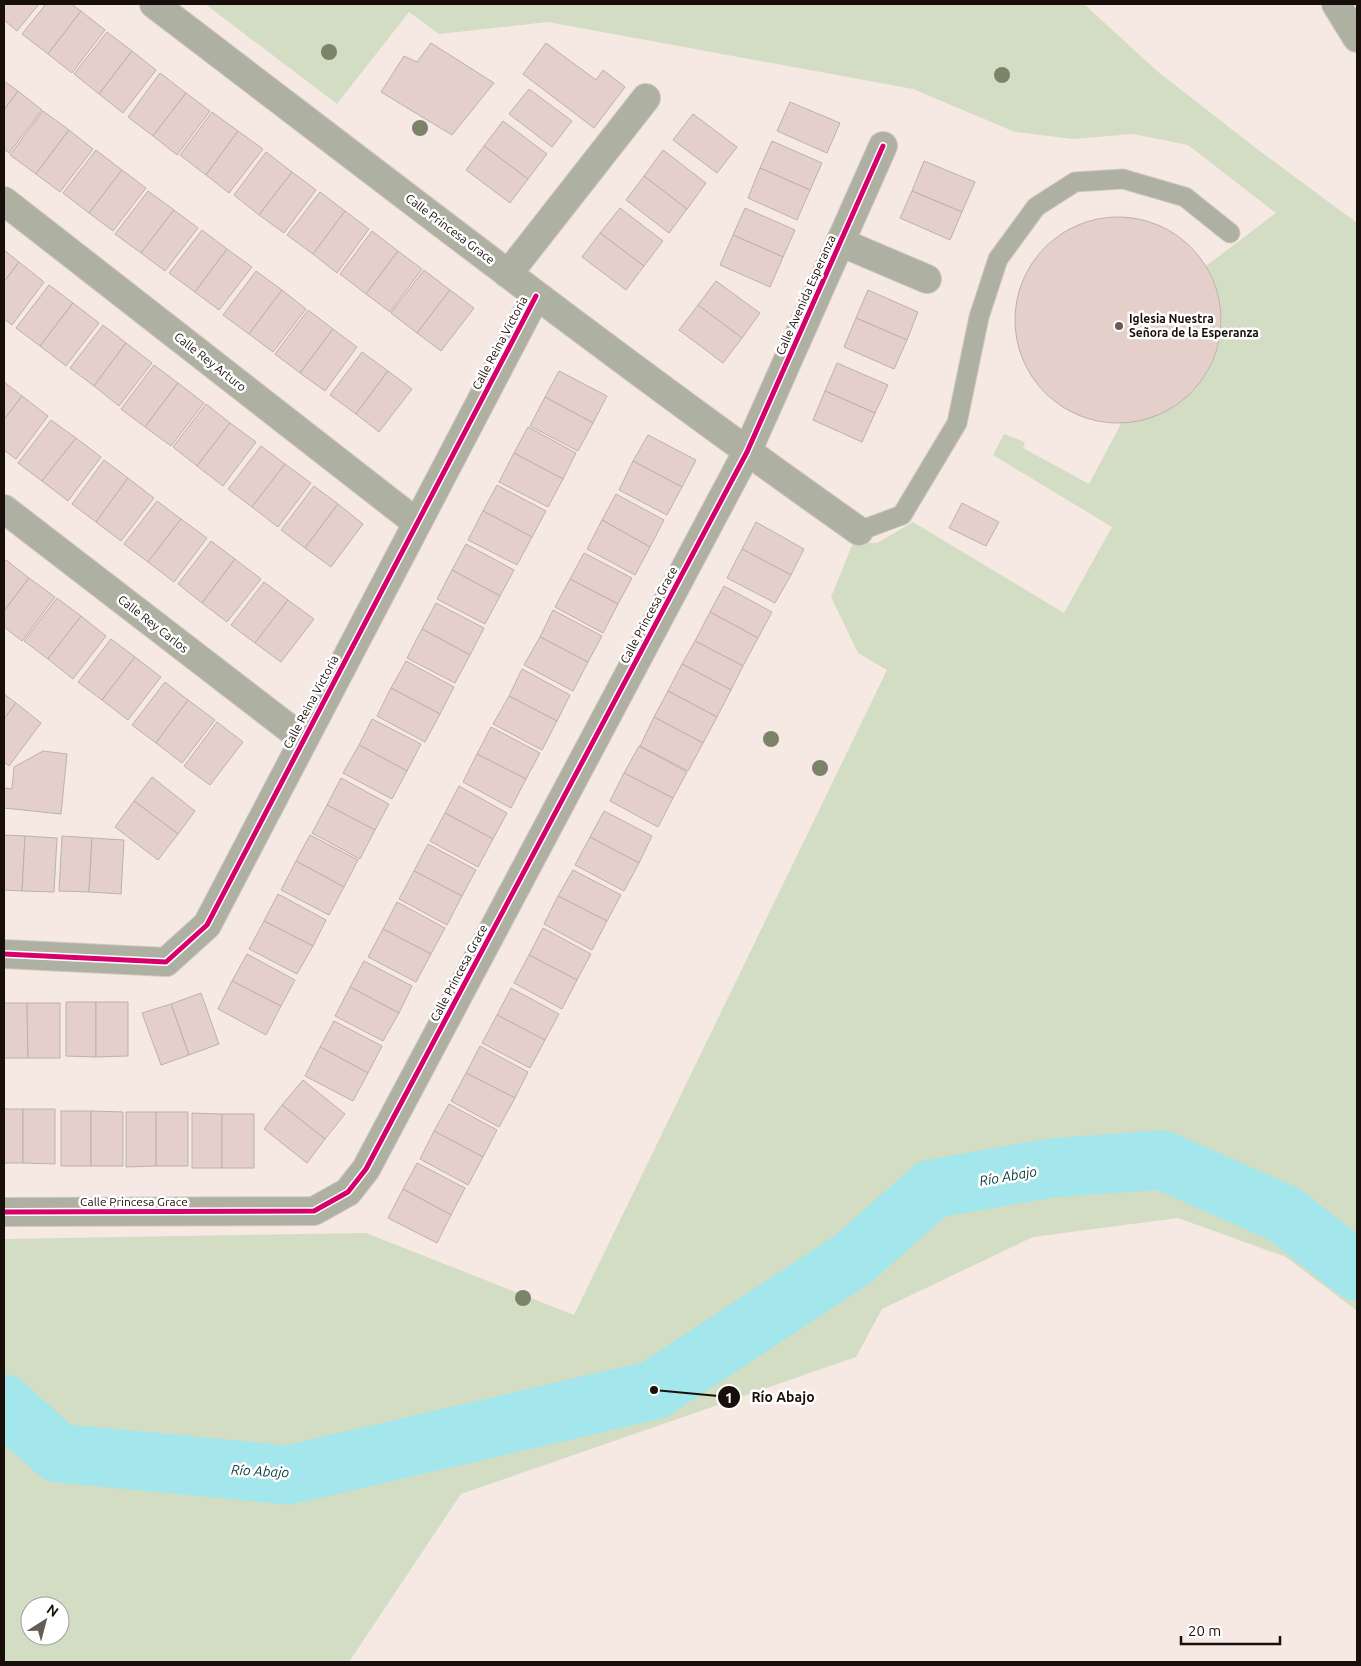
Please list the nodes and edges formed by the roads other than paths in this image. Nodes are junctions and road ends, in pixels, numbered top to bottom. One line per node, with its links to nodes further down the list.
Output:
1 (154, 4): 9 (street, Calle Princesa Grace)
2 (1336, 4): 3 (street)
3 (1357, 38)
4 (646, 98): 9 (street)
5 (883, 146): 8 (street, Calle Avenida Esperanza)
6 (4, 201): 14 (street, Calle Rey Arturo)
7 (1230, 233): 15 (lane)
8 (840, 242): 10 (street); 12 (street, Calle Avenida Esperanza)
9 (508, 274): 11 (street, Calle Princesa Grace)
10 (927, 279)
11 (536, 296): 12 (street, Calle Princesa Grace); 14 (street, Calle Reina Victoria)
12 (747, 452): 15 (street, Calle Princesa Grace); 18 (street, Calle Princesa Grace)
13 (4, 509): 16 (street, Calle Rey Carlos)
14 (416, 523): 16 (street, Calle Reina Victoria)
15 (860, 531)
16 (303, 739): 17 (street, Calle Reina Victoria)
17 (4, 954)
18 (4, 1212)

